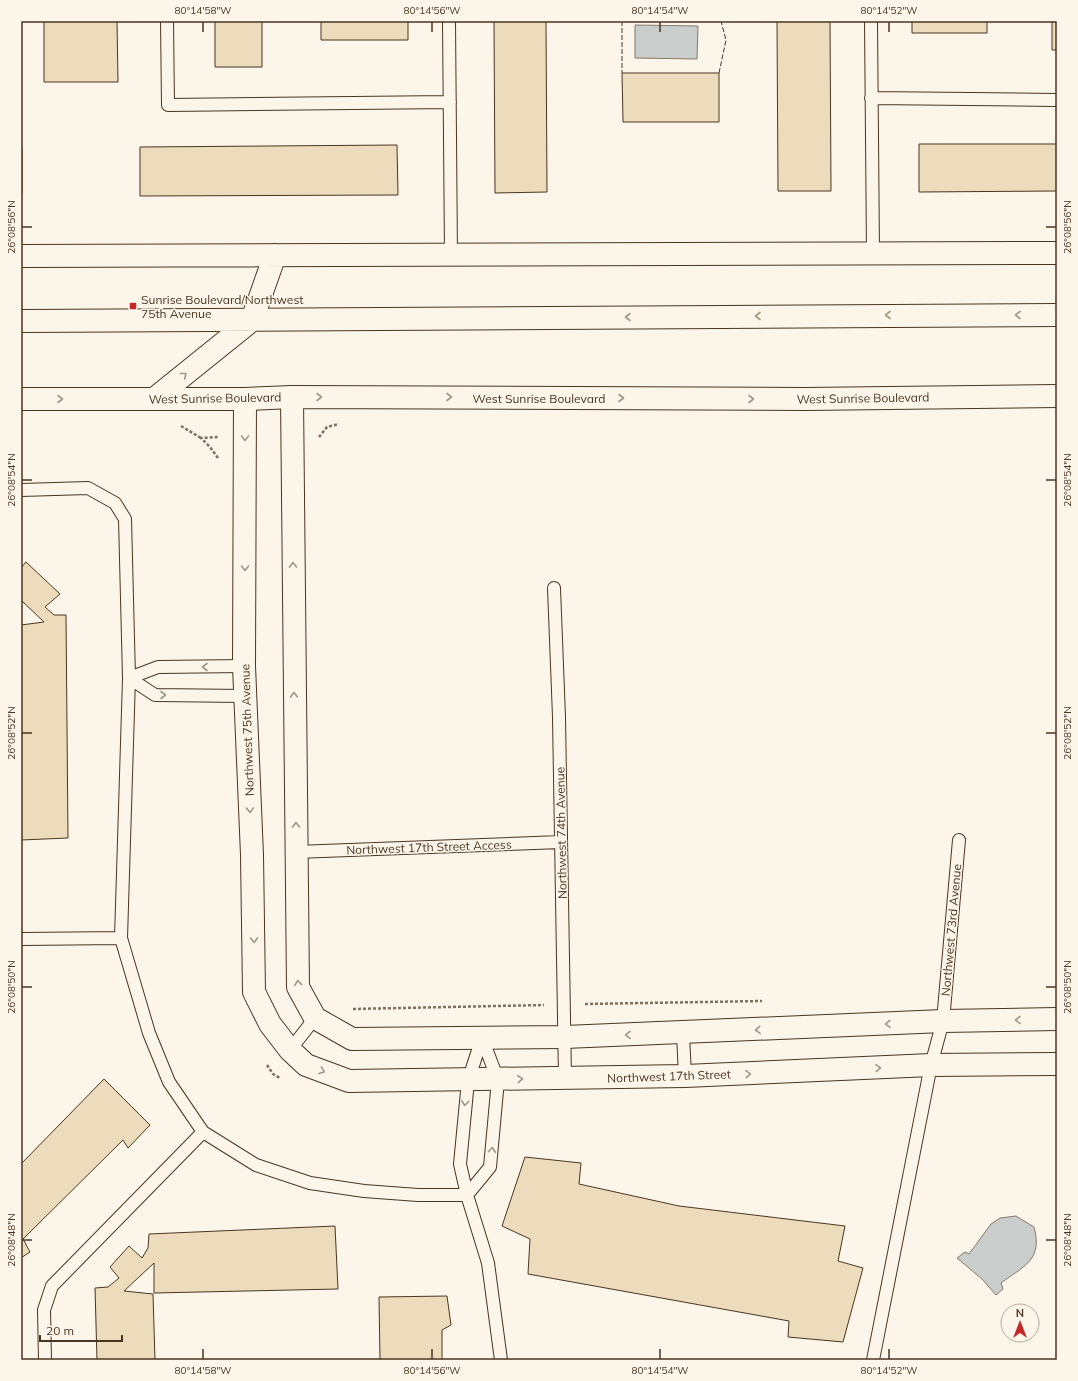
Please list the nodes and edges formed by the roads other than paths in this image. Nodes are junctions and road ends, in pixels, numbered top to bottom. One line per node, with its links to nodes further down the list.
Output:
1 (167, 21): 6 (lane)
2 (449, 21): 6 (lane)
3 (871, 21): 4 (lane)
4 (871, 98): 5 (lane); 8 (lane)
5 (1057, 100)
6 (450, 102): 10 (lane)
7 (1057, 253): 8 (main road)
8 (872, 254): 10 (main road)
9 (276, 255): 10 (main road); 11 (main road); 13 (main road)
10 (451, 255)
11 (21, 256)
12 (1057, 315): 13 (main road, one-way to 13)
13 (252, 320): 14 (main road); 18 (main road, one-way to 13)
14 (21, 321)
15 (1057, 396): 16 (main road, West Sunrise Boulevard, one-way to 15)
16 (292, 397): 19 (main road, West Sunrise Boulevard); 27 (main road, one-way to 16)
17 (21, 399): 18 (main road, West Sunrise Boulevard, one-way to 18)
18 (154, 399): 19 (main road, West Sunrise Boulevard)
19 (245, 399): 22 (main road, Northwest 75th Avenue, one-way to 22)
20 (21, 490): 23 (lane)
21 (554, 588): 26 (lane, Northwest 74th Avenue)
22 (244, 666): 23 (lane, one-way to 23); 24 (main road, Northwest 75th Avenue)
23 (129, 678): 24 (lane, one-way to 24); 28 (lane)
24 (245, 696): 36 (main road, Northwest 75th Avenue, one-way to 36)
25 (959, 840): 32 (lane, Northwest 73rd Avenue)
26 (561, 842): 27 (lane, Northwest 17th Street Access); 34 (lane, Northwest 74th Avenue)
27 (296, 852): 30 (main road, one-way to 27)
28 (121, 938): 29 (lane); 43 (lane)
29 (21, 939)
30 (315, 1018): 35 (main road); 36 (lane)
31 (1057, 1019): 32 (main road, one-way to 32)
32 (943, 1021): 33 (main road, one-way to 33); 38 (lane, Northwest 73rd Avenue)
33 (683, 1034): 34 (main road, one-way to 34); 39 (lane)
34 (565, 1037): 35 (main road); 40 (lane, Northwest 74th Avenue)
35 (482, 1038): 41 (lane); 42 (lane)
36 (290, 1050): 41 (main road, Northwest 17th Street, one-way to 41)
37 (1057, 1064): 38 (main road, Northwest 17th Street)
38 (931, 1066): 39 (main road, Northwest 17th Street, one-way to 38); 47 (lane, Northwest 73rd Avenue)
39 (685, 1076): 40 (main road, Northwest 17th Street)
40 (565, 1078): 42 (main road, Northwest 17th Street, one-way to 40)
41 (468, 1080): 42 (main road, Northwest 17th Street); 44 (lane, one-way to 44)
42 (498, 1080): 44 (lane, one-way to 42)
43 (203, 1132): 44 (lane); 45 (lane)
44 (467, 1195): 46 (lane)
45 (45, 1360)
46 (501, 1360)
47 (873, 1360)

